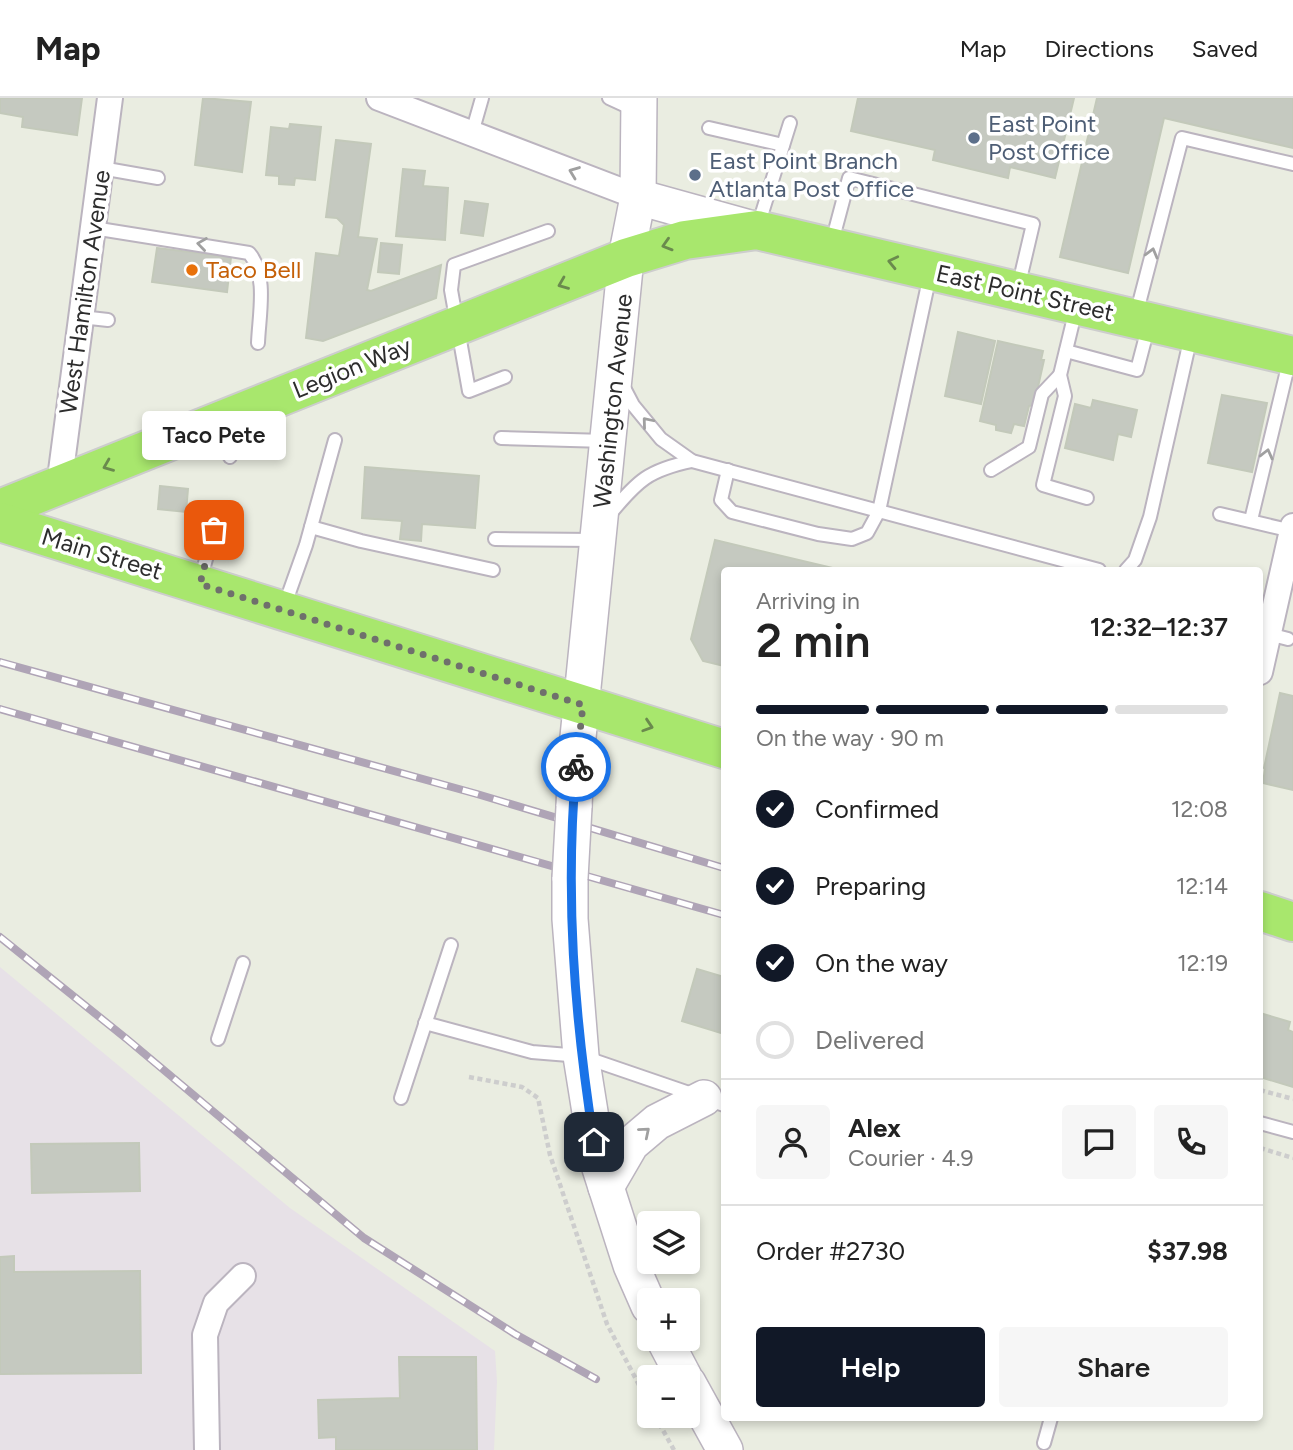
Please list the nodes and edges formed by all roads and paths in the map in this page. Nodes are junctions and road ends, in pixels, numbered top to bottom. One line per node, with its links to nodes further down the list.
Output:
1 (110, 98): 11 (street, West Hamilton Avenue)
2 (379, 98): 5 (street, East Point Street)
3 (482, 98): 8 (lane)
4 (629, 102): 13 (main road, Washington Avenue)
5 (406, 103): 8 (street, East Point Street)
6 (790, 123): 9 (lane)
7 (709, 128): 9 (lane)
8 (472, 133): 13 (street, East Point Street, one-way to 8)
9 (783, 145): 16 (lane)
10 (1293, 164): 24 (lane, one-way to 10)
11 (101, 168): 12 (lane); 14 (street, West Hamilton Avenue)
12 (158, 178)
13 (638, 197): 16 (main road, East Point Street); 18 (main road, Washington Avenue)
14 (93, 228): 22 (street, West Hamilton Avenue); 27 (lane, one-way to 14)
15 (548, 230): 25 (lane)
16 (757, 230): 17 (main road, East Point Street); 18 (main road, East Point Street, one-way to 18)
17 (831, 247): 19 (main road, East Point Street, one-way to 17); 20 (lane)
18 (626, 258): 25 (main road, Legion Way, one-way to 25); 30 (main road, Washington Avenue)
19 (931, 271): 20 (main road, East Point Street); 44 (lane)
20 (1017, 291): 21 (main road, East Point Street)
21 (1077, 305): 24 (main road, East Point Street); 28 (lane)
22 (81, 317): 23 (lane); 41 (street, West Hamilton Avenue)
23 (108, 320)
24 (1142, 320): 26 (main road, East Point Street); 28 (lane)
25 (456, 327): 32 (lane); 33 (main road, Legion Way)
26 (1192, 332): 29 (main road, East Point Street); 54 (lane)
27 (258, 343)
28 (1066, 351): 31 (lane)
29 (1292, 356): 46 (lane, one-way to 29)
30 (615, 371): 36 (main road, Washington Avenue); 38 (lane, one-way to 30)
31 (1059, 375): 40 (lane); 42 (lane)
32 (505, 377)
33 (214, 423): 37 (lane); 41 (main road, Legion Way, one-way to 41)
34 (501, 438): 36 (lane)
35 (335, 440): 48 (lane)
36 (608, 441): 51 (main road, Washington Avenue)
37 (230, 457)
38 (692, 461): 39 (lane); 51 (lane)
39 (728, 470): 44 (lane); 44 (lane)
40 (991, 470)
41 (58, 486): 43 (main road, Legion Way)
42 (1087, 498)
43 (0, 509)
44 (879, 511): 53 (lane)
45 (1220, 513): 46 (lane)
46 (1251, 520): 49 (lane)
47 (0, 522): 57 (main road, Main Street)
48 (311, 527): 55 (lane); 58 (lane)
49 (1292, 528): 56 (street)
50 (214, 530): 57 (lane)
51 (600, 533): 52 (lane); 61 (main road, Washington Avenue)
52 (495, 539)
53 (1088, 567)
54 (1129, 567)
55 (493, 570)
56 (1288, 572): 59 (street)
57 (200, 584): 58 (main road, Main Street)
58 (282, 610): 61 (main road, Main Street)
59 (1272, 628): 60 (street)
60 (1263, 662)
61 (583, 705): 62 (main road, Main Street, one-way to 62); 69 (main road, Washington Avenue, bridge)
62 (721, 748)
63 (1263, 912): 64 (main road)
64 (1293, 922)
65 (451, 945): 67 (lane)
66 (243, 963): 68 (lane)
67 (425, 1023): 69 (lane); 72 (lane)
68 (218, 1039)
69 (581, 1056): 74 (lane); 79 (main road, Washington Avenue)
70 (469, 1077): 82 (path)
71 (1263, 1091): 73 (path)
72 (401, 1098)
73 (1293, 1099)
74 (714, 1102): 79 (main road, one-way to 74)
75 (1263, 1124): 76 (lane)
76 (1293, 1132)
77 (1263, 1150): 78 (path)
78 (1293, 1158)
79 (606, 1187): 81 (main road, Washington Avenue)
80 (243, 1276): 87 (street)
81 (641, 1288)
82 (637, 1381)
83 (700, 1405): 89 (main road)
84 (1050, 1421): 86 (lane)
85 (662, 1428): 88 (path)
86 (1044, 1443)
87 (206, 1450)
88 (674, 1450)
89 (725, 1450)

